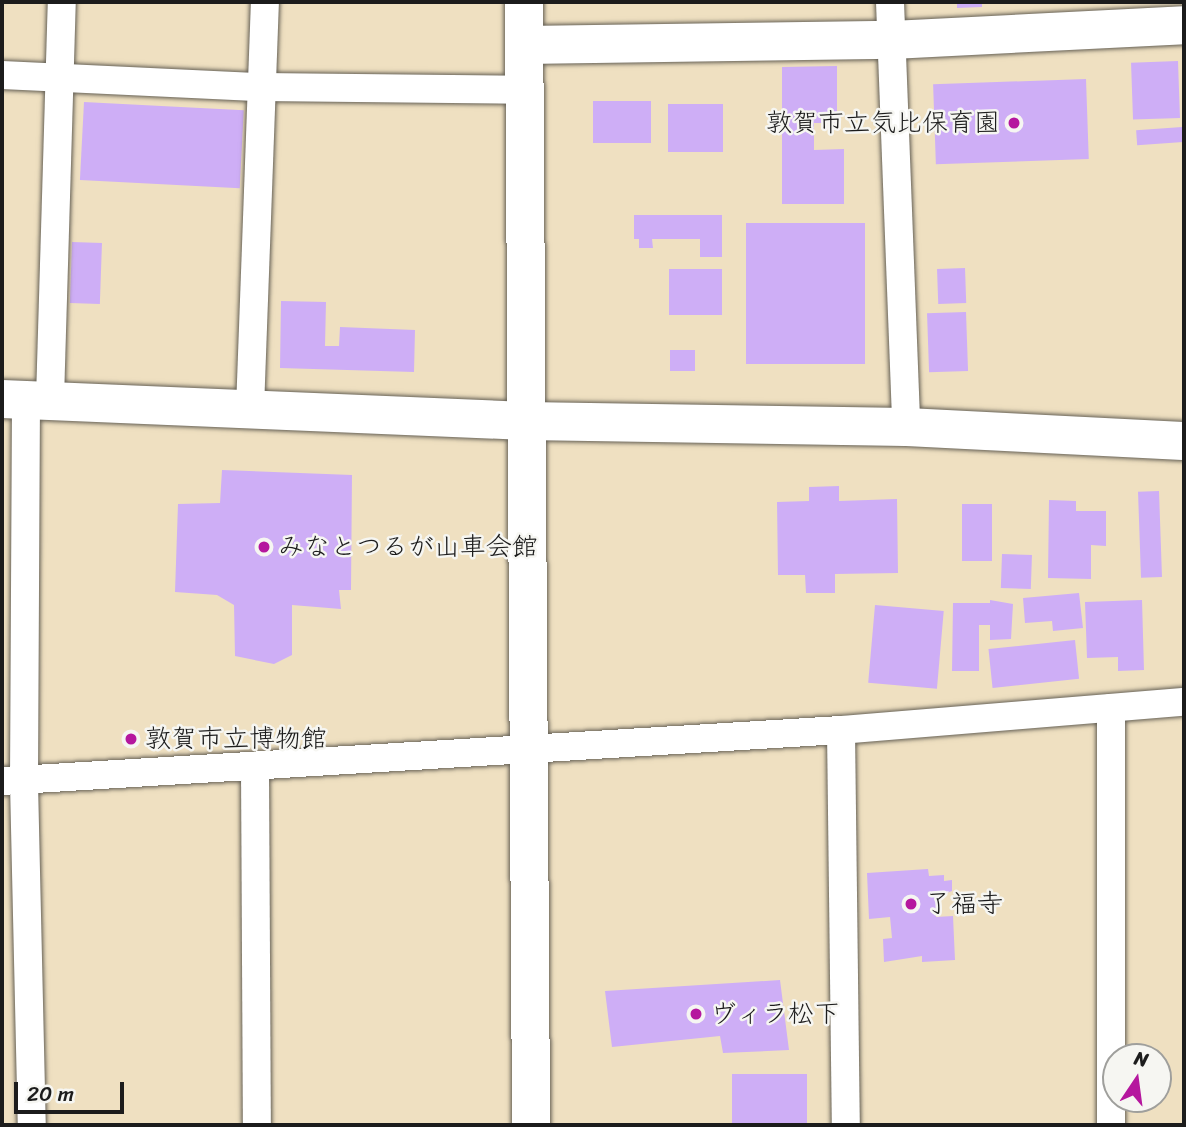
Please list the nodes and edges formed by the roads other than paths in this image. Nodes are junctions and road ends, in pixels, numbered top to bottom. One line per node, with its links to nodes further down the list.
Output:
1 (62, 2): 9 (street)
2 (265, 2): 10 (street)
3 (524, 2): 7 (street)
4 (890, 2): 6 (street)
5 (1184, 25): 6 (street)
6 (892, 40): 7 (street); 15 (street)
7 (524, 45): 11 (street)
8 (2, 75): 9 (street)
9 (59, 78): 10 (street); 12 (street)
10 (261, 87): 11 (street); 13 (street)
11 (526, 90): 14 (street)
12 (26, 399): 13 (street); 22 (street)
13 (250, 408): 14 (street)
14 (526, 421): 15 (street); 20 (street)
15 (906, 427): 16 (street)
16 (1184, 441)
17 (1184, 702): 18 (street)
18 (1111, 708): 19 (street); 27 (street)
19 (841, 730): 20 (street); 26 (street)
20 (530, 747): 21 (street); 25 (street)
21 (255, 768): 22 (street); 24 (street)
22 (13, 782): 23 (street)
23 (32, 1125)
24 (257, 1125)
25 (531, 1125)
26 (846, 1125)
27 (1111, 1125)

